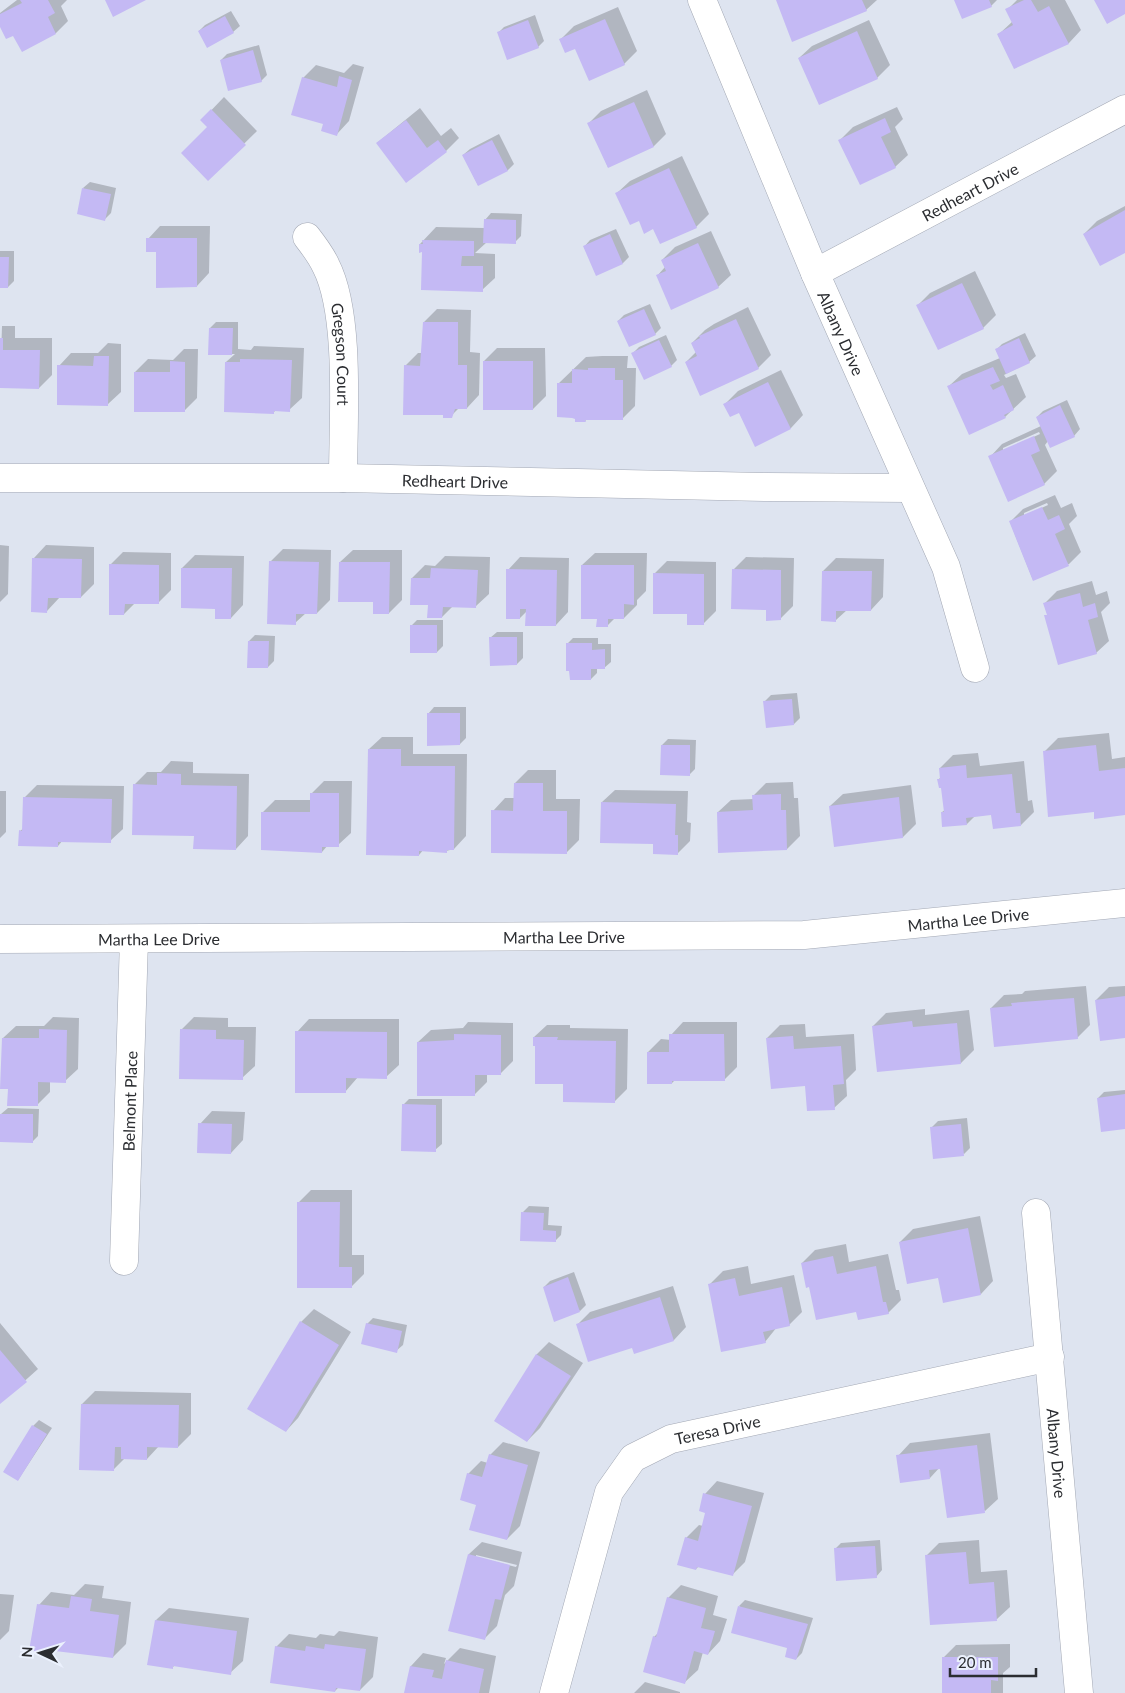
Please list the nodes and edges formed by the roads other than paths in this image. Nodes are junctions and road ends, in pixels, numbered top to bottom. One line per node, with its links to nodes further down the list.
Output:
1 (702, 0): 4 (street, Albany Drive)
2 (1125, 109): 4 (street, Redheart Drive)
3 (307, 237): 6 (street, Gregson Court)
4 (815, 273): 7 (street, Albany Drive)
5 (0, 478): 6 (street, Redheart Drive)
6 (343, 478): 7 (street, Redheart Drive)
7 (910, 488): 8 (street, Albany Drive)
8 (975, 668)
9 (1125, 904): 11 (street, Martha Lee Drive)
10 (0, 939): 11 (street, Martha Lee Drive)
11 (134, 940): 13 (street, Belmont Place)
12 (1036, 1213): 14 (street, Albany Drive)
13 (124, 1261)
14 (1050, 1357): 15 (street, Teresa Drive); 16 (street, Albany Drive)
15 (554, 1693)
16 (1079, 1693)

